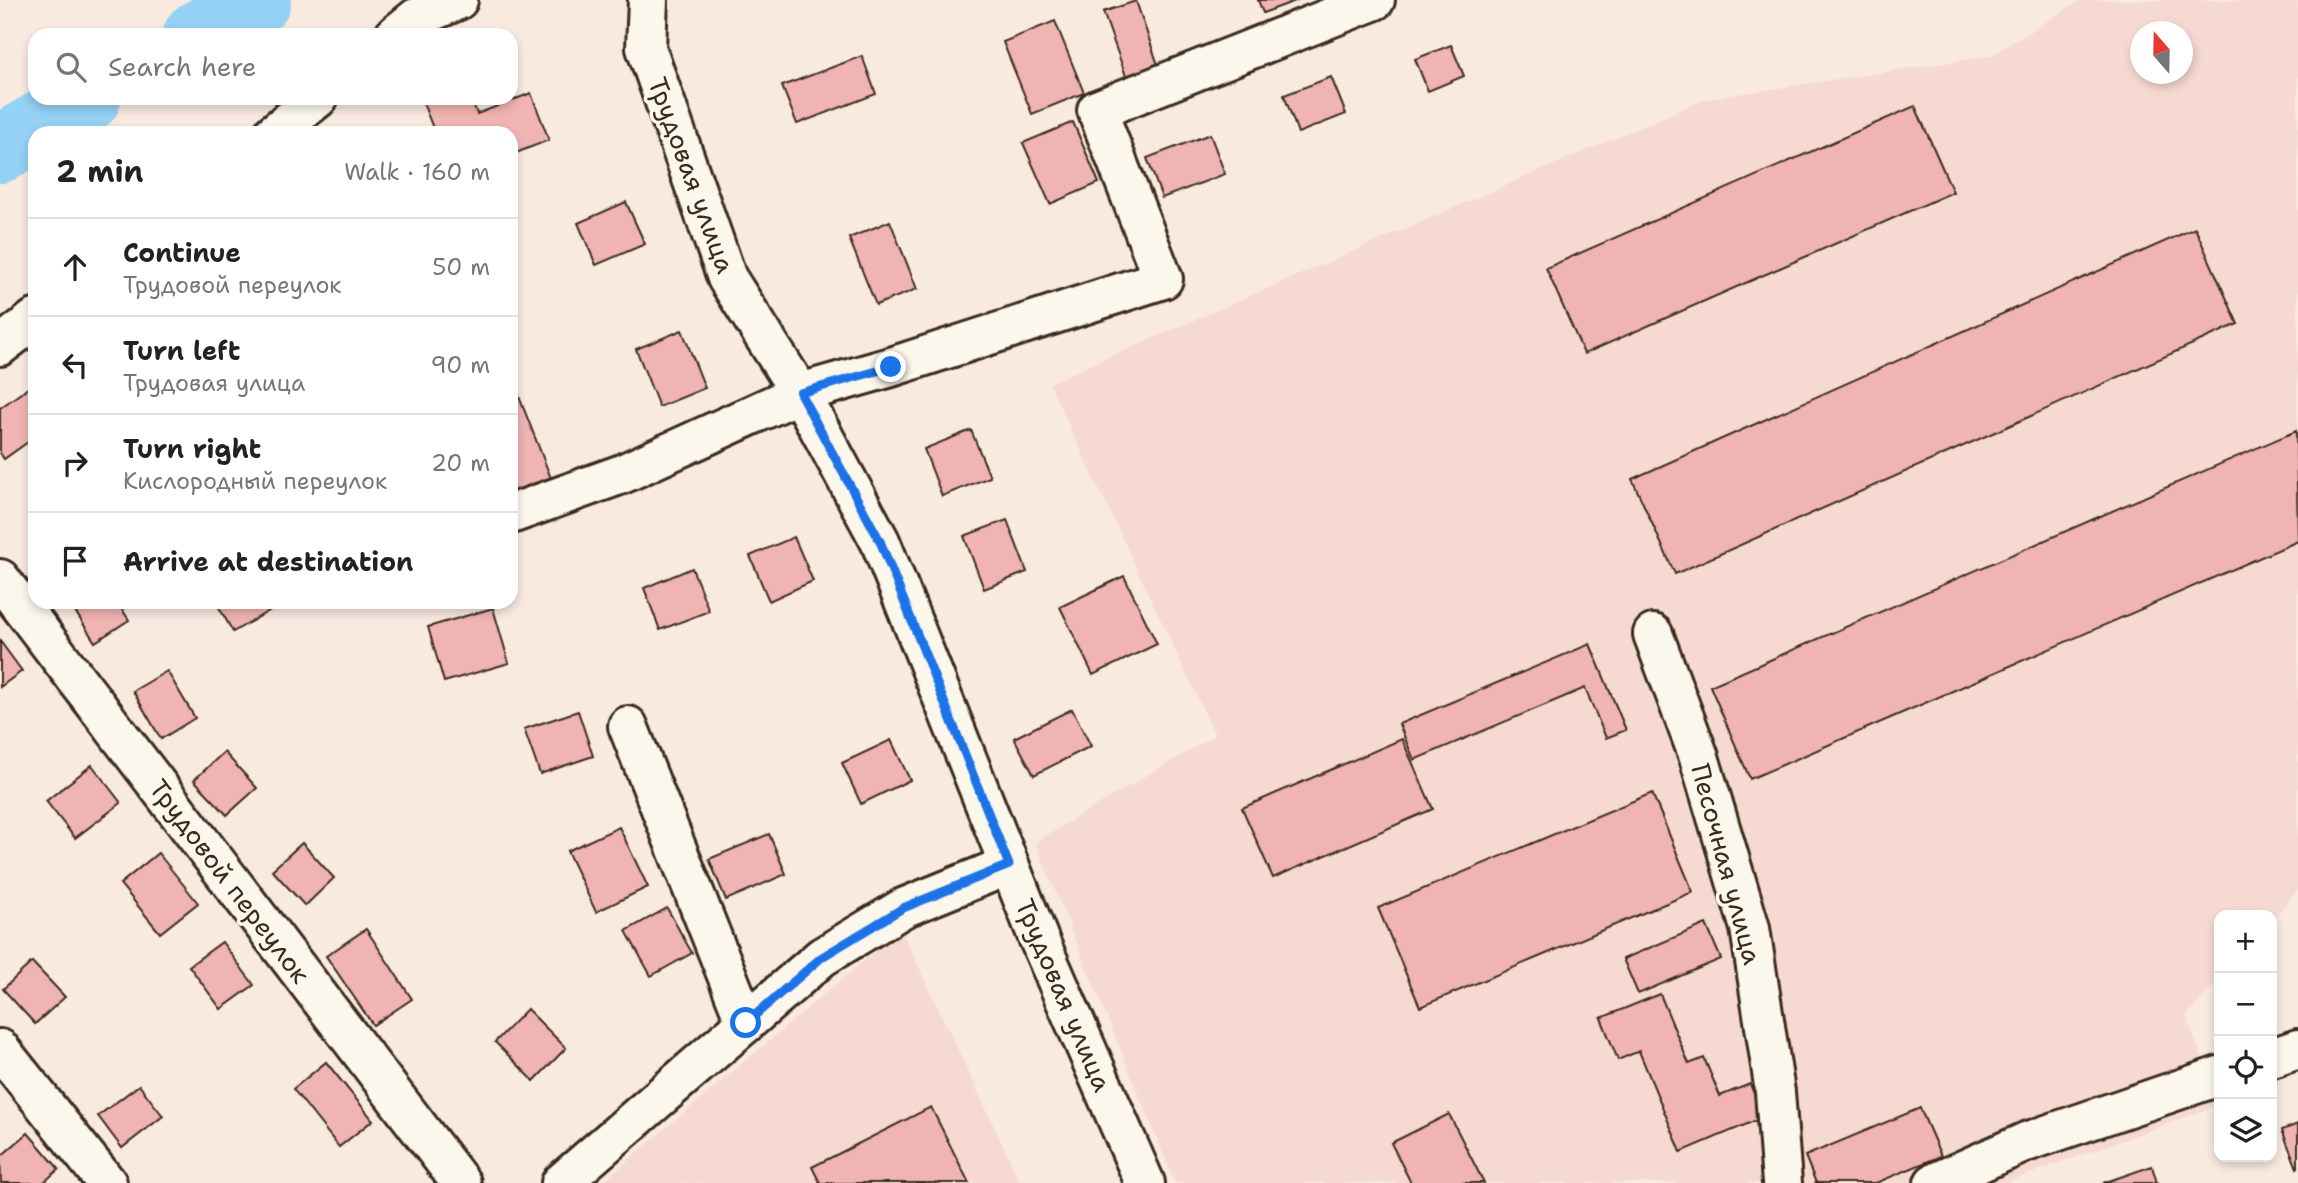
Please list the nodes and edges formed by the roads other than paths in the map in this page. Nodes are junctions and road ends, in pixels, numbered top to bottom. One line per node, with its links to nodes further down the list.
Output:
1 (458, 0): 4 (street)
2 (648, 0): 9 (street, Трудовая улица)
3 (1375, 0): 9 (street)
4 (404, 28)
5 (309, 105): 6 (street)
6 (283, 126)
7 (28, 324): 8 (street)
8 (0, 346)
9 (800, 393): 10 (street); 14 (street, Трудовая улица)
10 (518, 511)
11 (0, 579): 21 (street, Трудовой переулок)
12 (1654, 634): 24 (street, Песочная улица)
13 (628, 726): 15 (street)
14 (1009, 865): 15 (street); 23 (street, Трудовая улица)
15 (746, 1023): 22 (street)
16 (0, 1049): 20 (street)
17 (2298, 1049): 18 (street)
18 (2277, 1056)
19 (2214, 1078): 25 (street)
20 (107, 1183)
21 (461, 1183)
22 (561, 1183)
23 (1145, 1183)
24 (1782, 1183)
25 (1934, 1183)

